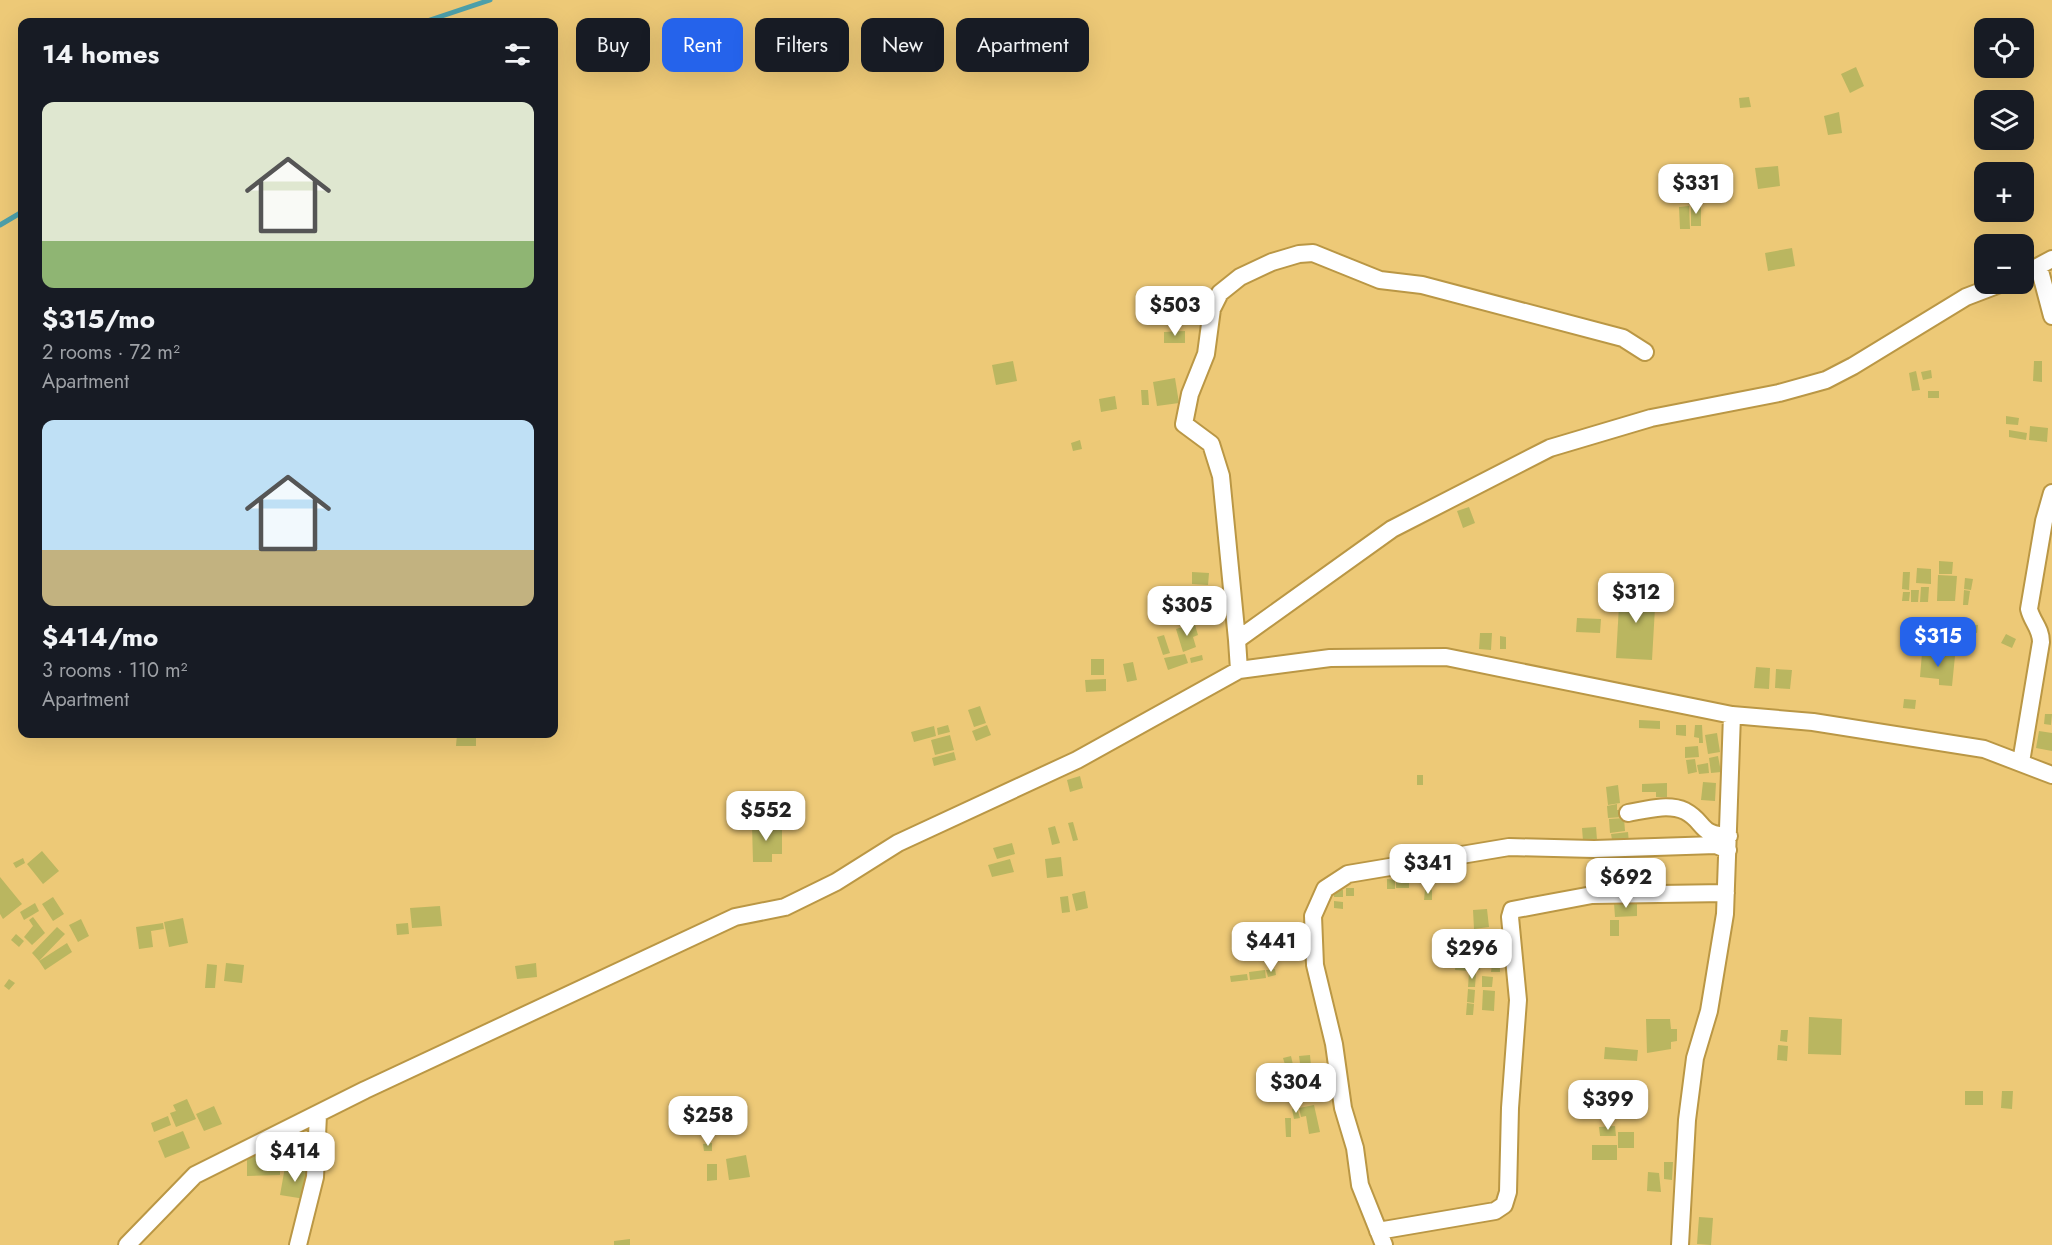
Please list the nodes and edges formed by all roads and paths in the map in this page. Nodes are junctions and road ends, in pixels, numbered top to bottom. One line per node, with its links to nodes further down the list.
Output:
1 (2046, 263): 3 (street)
2 (1974, 294): 6 (street)
3 (2052, 316)
4 (1645, 352): 6 (street)
5 (2052, 494): 9 (street)
6 (1238, 640): 7 (street)
7 (1239, 670): 8 (street); 14 (street)
8 (1732, 715): 9 (street); 12 (street)
9 (2021, 762): 10 (street)
10 (2052, 775)
11 (1628, 813): 12 (street)
12 (1729, 843): 13 (street); 15 (street)
13 (1726, 893): 15 (street); 18 (street)
14 (318, 1115): 16 (street); 17 (street)
15 (1381, 1238)
16 (126, 1245)
17 (298, 1245)
18 (1680, 1245)

